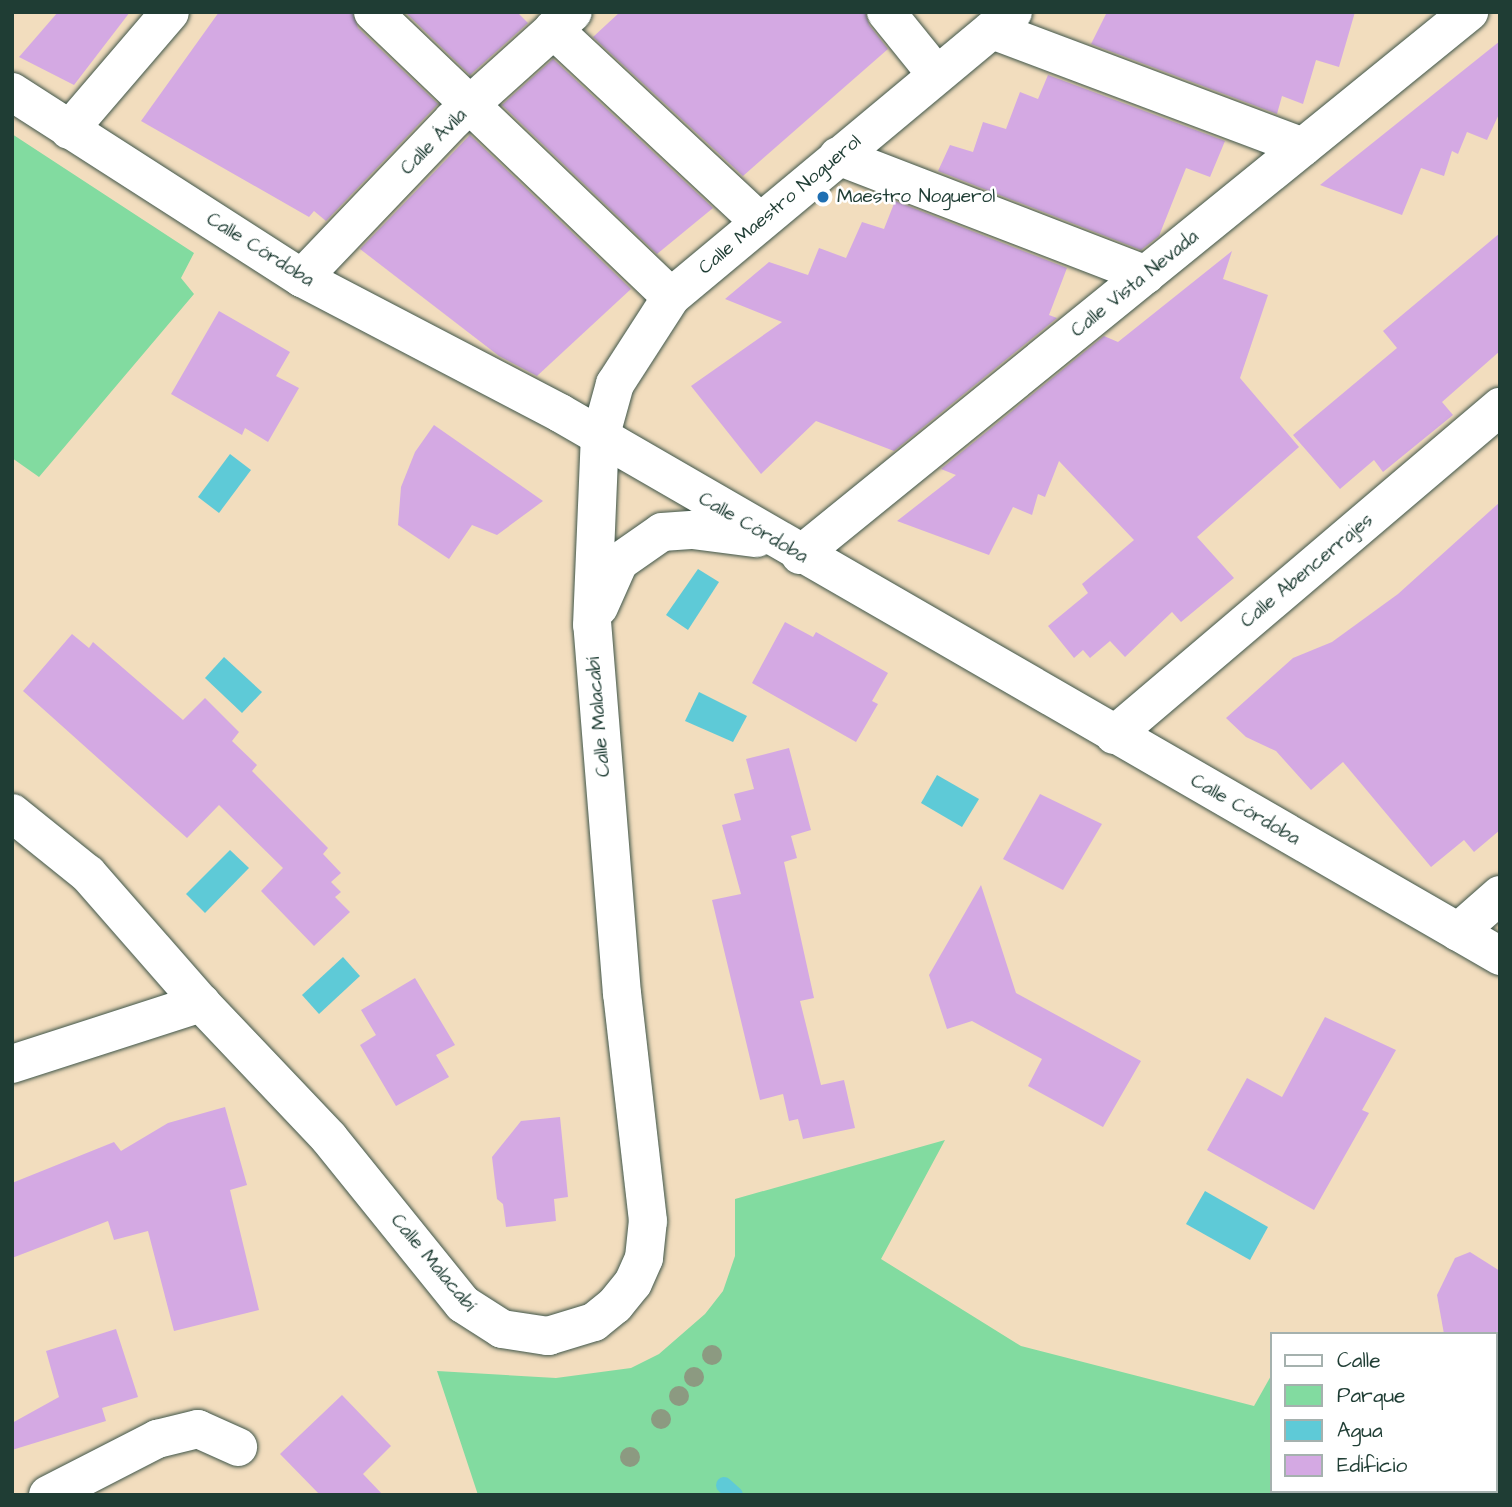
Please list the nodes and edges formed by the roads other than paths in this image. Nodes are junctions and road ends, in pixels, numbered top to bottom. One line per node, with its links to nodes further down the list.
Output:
1 (373, 12): 9 (street)
2 (886, 12): 7 (street)
3 (1458, 14): 11 (street, Calle Vista Nevada)
4 (162, 15): 10 (street)
5 (563, 20): 9 (street, Calle Ávila); 13 (street)
6 (1002, 21): 7 (street, Calle Maestro Noguerol); 11 (street)
7 (936, 74): 12 (street, Calle Maestro Noguerol)
8 (12, 92): 10 (street, Calle Córdoba)
9 (468, 107): 15 (street, Calle Ávila); 16 (street)
10 (69, 130): 15 (street, Calle Córdoba)
11 (1303, 147): 14 (street, Calle Vista Nevada)
12 (838, 156): 13 (street, Calle Maestro Noguerol); 14 (street)
13 (759, 221): 16 (street, Calle Maestro Noguerol)
14 (1146, 275): 19 (street, Calle Vista Nevada)
15 (302, 278): 18 (street, Calle Córdoba)
16 (671, 297): 18 (street, Calle Maestro Noguerol)
17 (1500, 407): 21 (street, Calle Abencerrajes)
18 (600, 438): 19 (street, Calle Córdoba); 20 (street, Calle Malacabí)
19 (787, 548): 20 (street, Calle Malacabí); 21 (street, Calle Córdoba)
20 (592, 625): 26 (street, Calle Malacabí)
21 (1114, 735): 24 (street, Calle Córdoba)
22 (12, 813): 26 (street, Calle Malacabí)
23 (1500, 895): 24 (street)
24 (1458, 932): 25 (street, Calle Córdoba)
25 (1500, 956)
26 (201, 1003): 27 (street)
27 (12, 1064)
28 (239, 1447): 29 (street)
29 (48, 1495)

